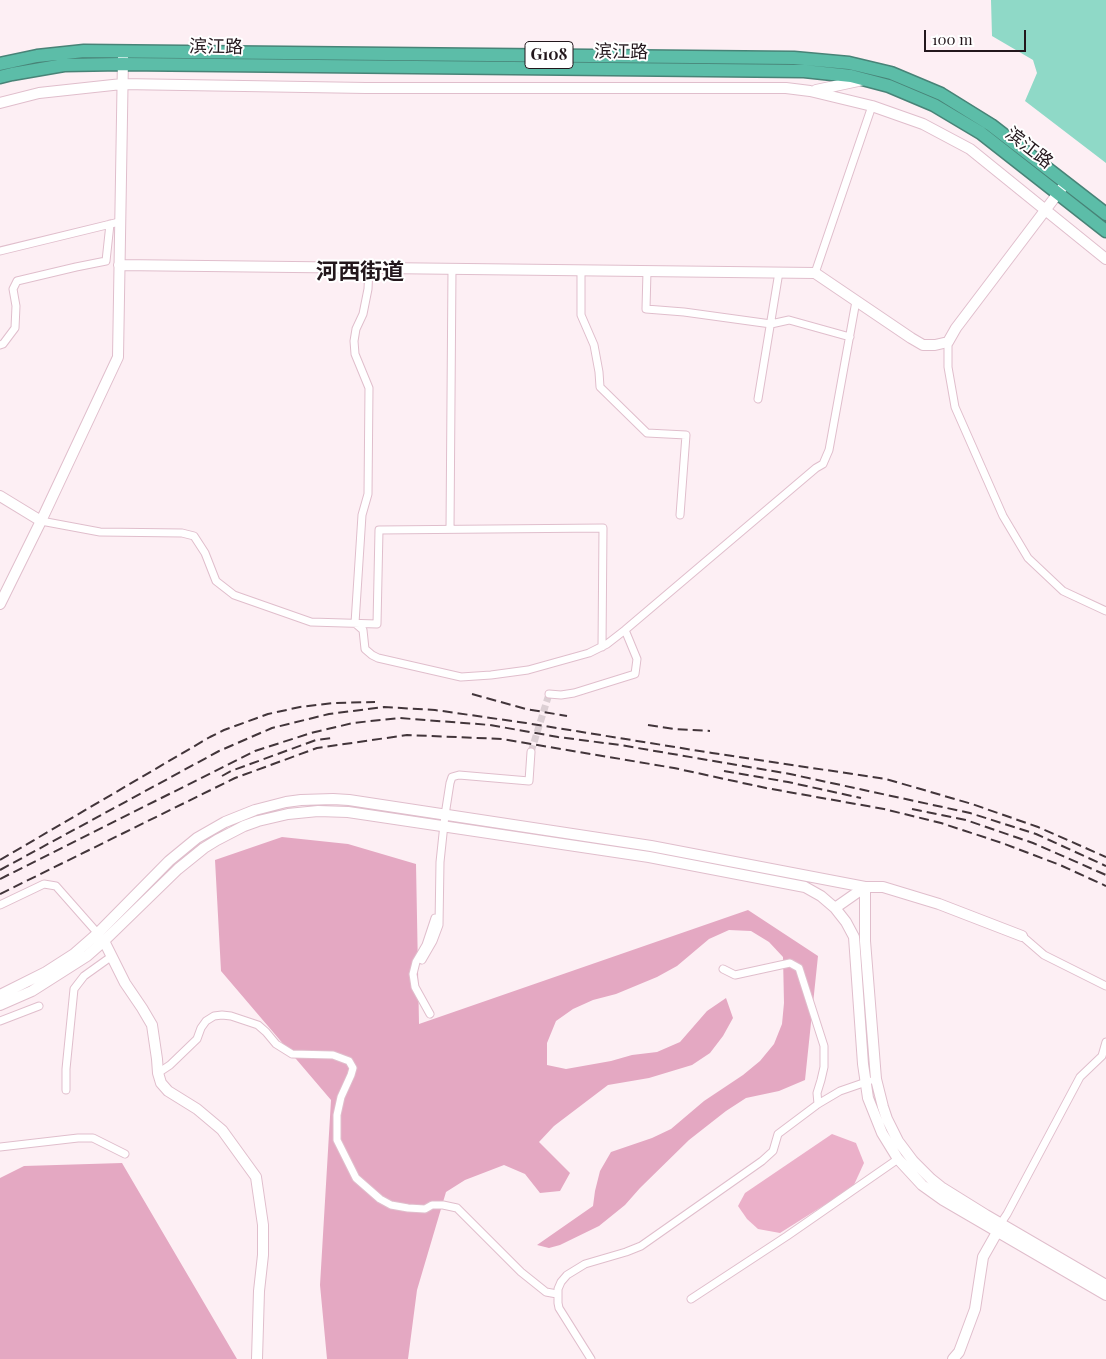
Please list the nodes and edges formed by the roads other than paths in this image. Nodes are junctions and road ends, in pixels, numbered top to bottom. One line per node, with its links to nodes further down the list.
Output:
1 (123, 57): 2 (highway, 滨江路 / G108); 3 (highway, 滨江路 / G108); 4 (highway, 滨江路 / G108); 5 (street); 9 (highway, 滨江路 / G108)
2 (0, 64)
3 (0, 78)
4 (867, 80): 6 (street); 10 (highway, 滨江路 / G108)
5 (122, 84): 6 (street); 7 (street); 13 (street)
6 (810, 91): 8 (street)
7 (0, 103)
8 (872, 106): 11 (street); 23 (street)
9 (1066, 183): 10 (street); 12 (highway, 滨江路 / G108)
10 (1058, 194): 11 (street); 14 (highway, 滨江路 / G108)
11 (1046, 210): 16 (street); 27 (street)
12 (1106, 214)
13 (114, 223): 15 (street); 17 (street); 28 (street)
14 (1106, 231)
15 (0, 251)
16 (1106, 260)
17 (119, 265): 18 (street); 32 (street)
18 (370, 267): 19 (street); 36 (street)
19 (452, 269): 20 (street); 33 (street)
20 (581, 270): 21 (street); 31 (street)
21 (647, 271): 22 (street); 25 (street)
22 (779, 272): 23 (street); 25 (street)
23 (815, 273): 24 (street)
24 (856, 301): 26 (street); 27 (street)
25 (771, 324): 26 (street); 29 (street)
26 (850, 337): 37 (street)
27 (948, 342): 35 (street)
28 (0, 345)
29 (758, 399)
30 (0, 496): 32 (street)
31 (680, 515)
32 (41, 521): 34 (street); 36 (street)
33 (450, 529): 36 (street); 38 (street)
34 (0, 604)
35 (1106, 611)
36 (355, 623): 38 (street)
37 (625, 630): 38 (street); 39 (street)
38 (602, 647)
39 (549, 694)
40 (532, 752): 41 (street)
41 (445, 815): 42 (street); 43 (street); 48 (street)
42 (443, 826): 44 (street); 46 (street); 48 (street)
43 (865, 886): 46 (street); 47 (street); 60 (street)
44 (438, 903): 50 (street); 56 (street)
45 (0, 905): 48 (street)
46 (835, 908): 61 (street)
47 (1022, 936): 52 (street)
48 (101, 937): 49 (street); 53 (street); 54 (street)
49 (112, 956): 59 (street); 62 (street)
50 (422, 960)
51 (723, 969): 63 (street)
52 (1106, 986)
53 (0, 995)
54 (0, 1005)
55 (39, 1006): 57 (street)
56 (430, 1014)
57 (0, 1021)
58 (1106, 1042): 67 (street)
59 (158, 1073): 69 (street); 72 (street)
60 (876, 1078): 61 (street); 67 (street)
61 (866, 1082): 63 (street); 66 (street)
62 (66, 1090)
63 (818, 1104): 69 (street)
64 (0, 1147): 65 (street)
65 (125, 1154)
66 (898, 1159): 67 (street); 71 (street)
67 (999, 1228): 68 (street); 70 (street); 74 (street)
68 (1106, 1285)
69 (557, 1294): 73 (street)
70 (1106, 1296)
71 (691, 1299)
72 (257, 1359)
73 (591, 1359)
74 (953, 1359)

